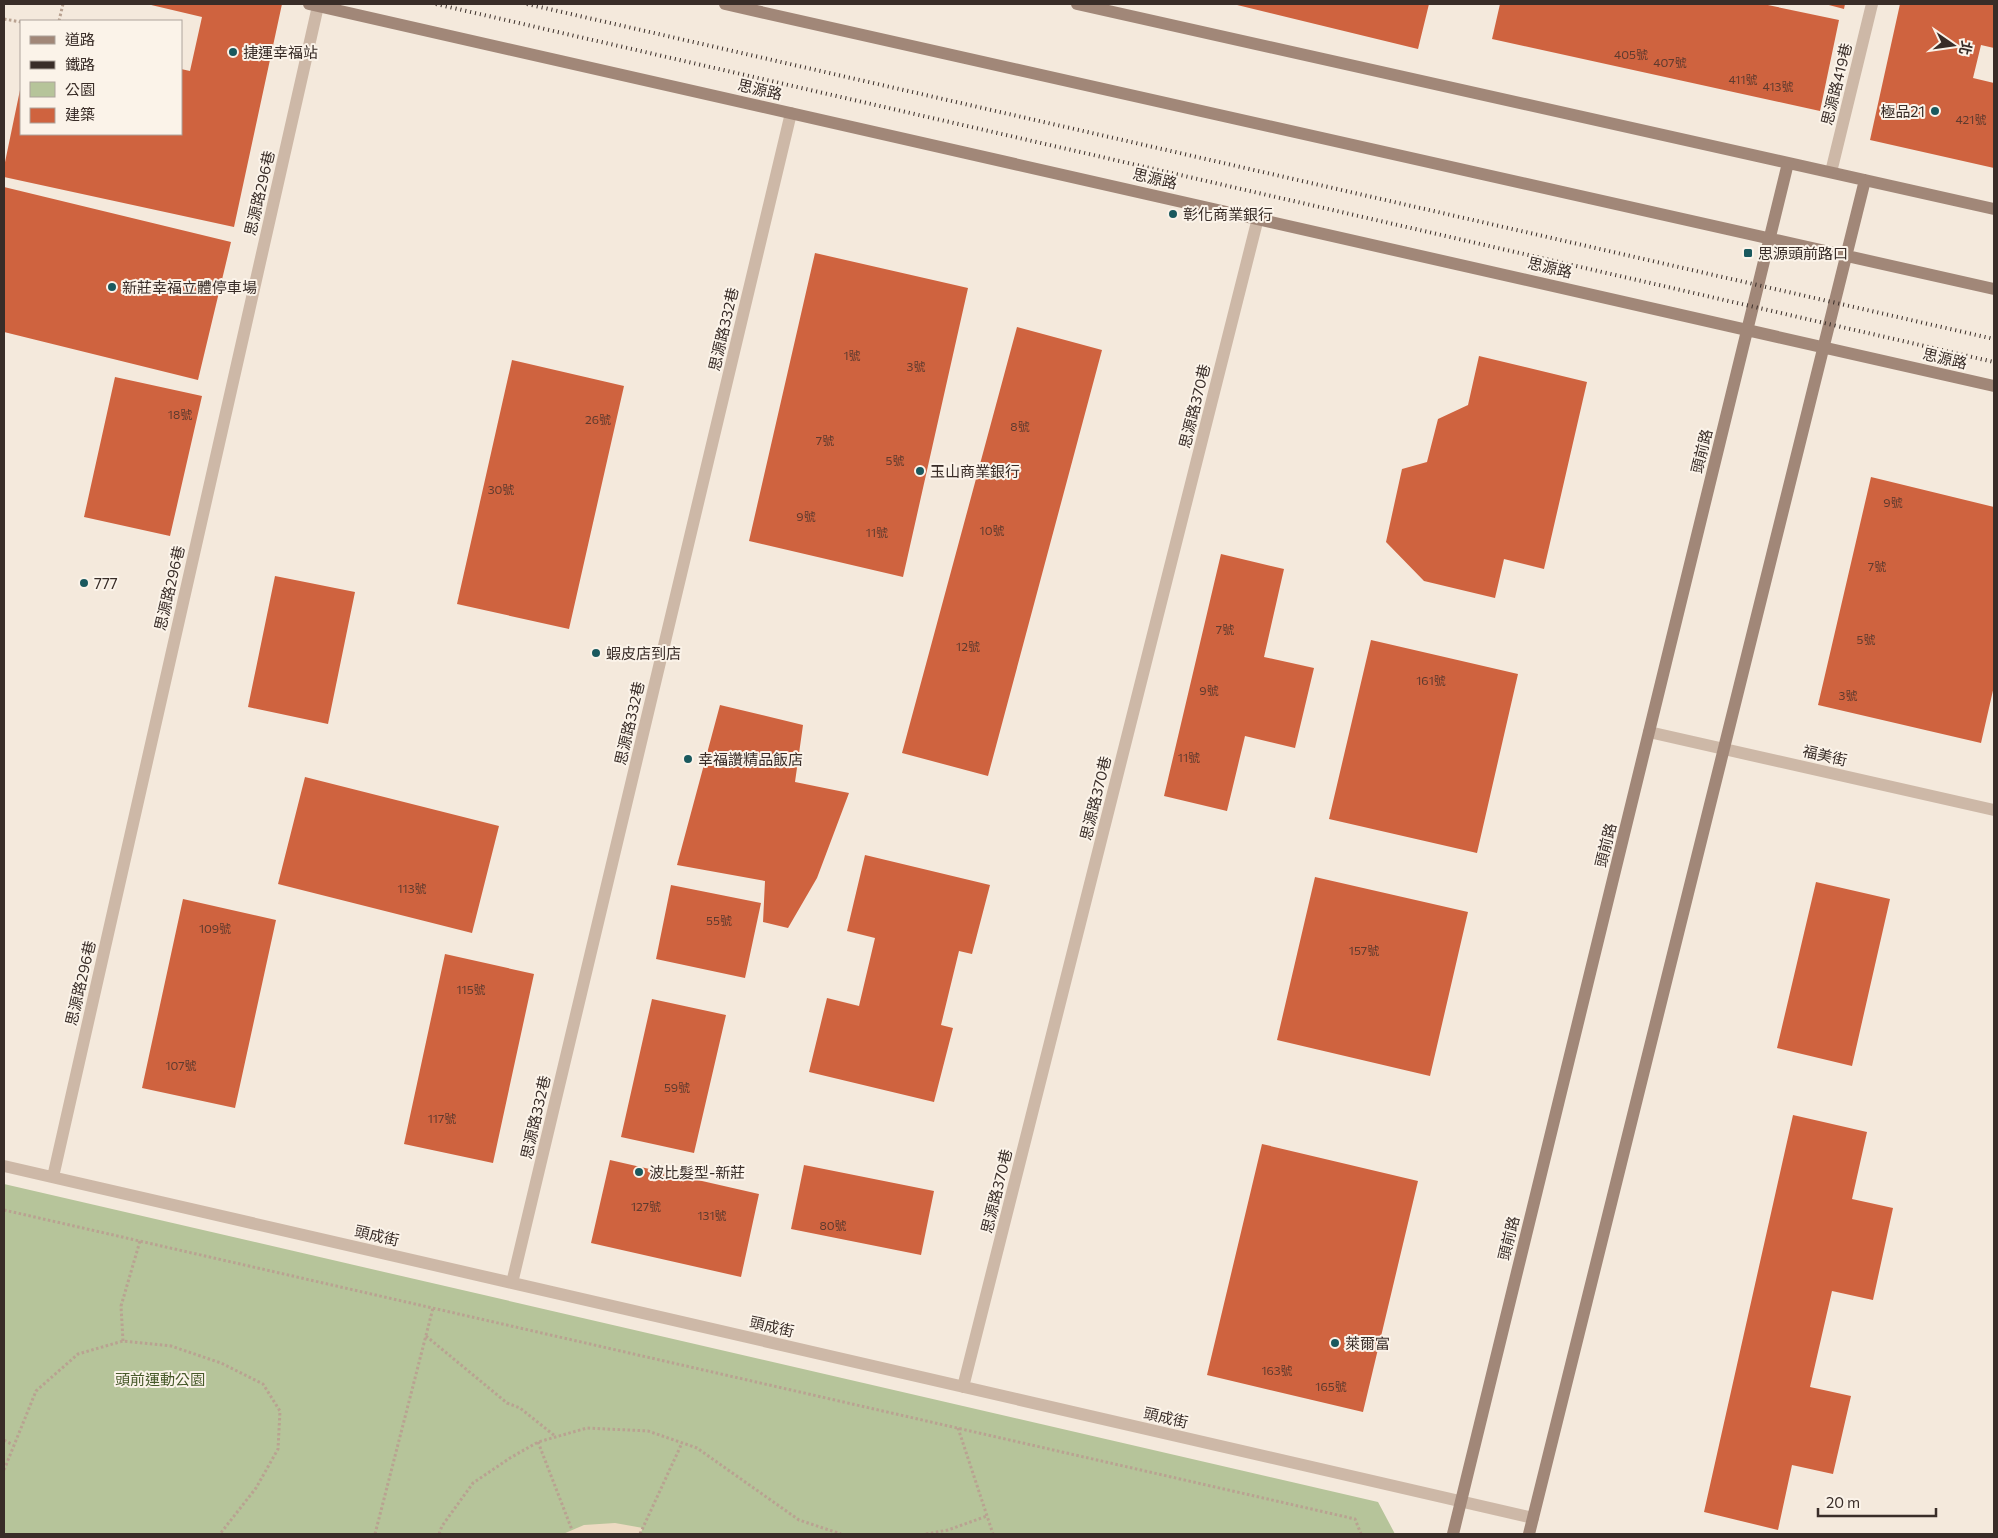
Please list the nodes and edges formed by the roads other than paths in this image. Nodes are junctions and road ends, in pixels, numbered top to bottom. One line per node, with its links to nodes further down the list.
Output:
1 (725, 4): 11 (main road)
2 (1077, 4): 6 (main road)
3 (1872, 4): 7 (street, 思源路419巷)
4 (313, 5): 5 (main road, 思源路); 21 (street, 思源路296巷)
5 (791, 113): 10 (main road, 思源路); 22 (street, 思源路332巷)
6 (1788, 163): 7 (main road); 11 (main road, 頭前路)
7 (1831, 172): 8 (main road)
8 (1865, 180): 9 (main road); 12 (main road)
9 (1994, 209)
10 (1258, 218): 14 (main road, 思源路); 23 (street, 思源路370巷)
11 (1770, 238): 12 (main road); 14 (main road, 頭前路)
12 (1846, 256): 13 (main road); 15 (main road)
13 (1994, 289)
14 (1748, 329): 15 (main road, 思源路); 17 (main road, 頭前路)
15 (1823, 346): 16 (main road, 思源路); 18 (main road)
16 (1994, 386)
17 (1649, 732): 18 (street, 福美街); 24 (main road, 頭前路)
18 (1724, 749): 19 (street, 福美街); 25 (main road)
19 (1994, 810)
20 (4, 1166): 21 (street, 頭成街)
21 (53, 1177): 22 (street, 頭成街)
22 (512, 1283): 23 (street, 頭成街)
23 (963, 1387): 24 (street, 頭成街)
24 (1460, 1502): 25 (street, 頭成街); 26 (main road, 頭前路)
25 (1533, 1518): 27 (main road)
26 (1453, 1534)
27 (1529, 1534)

